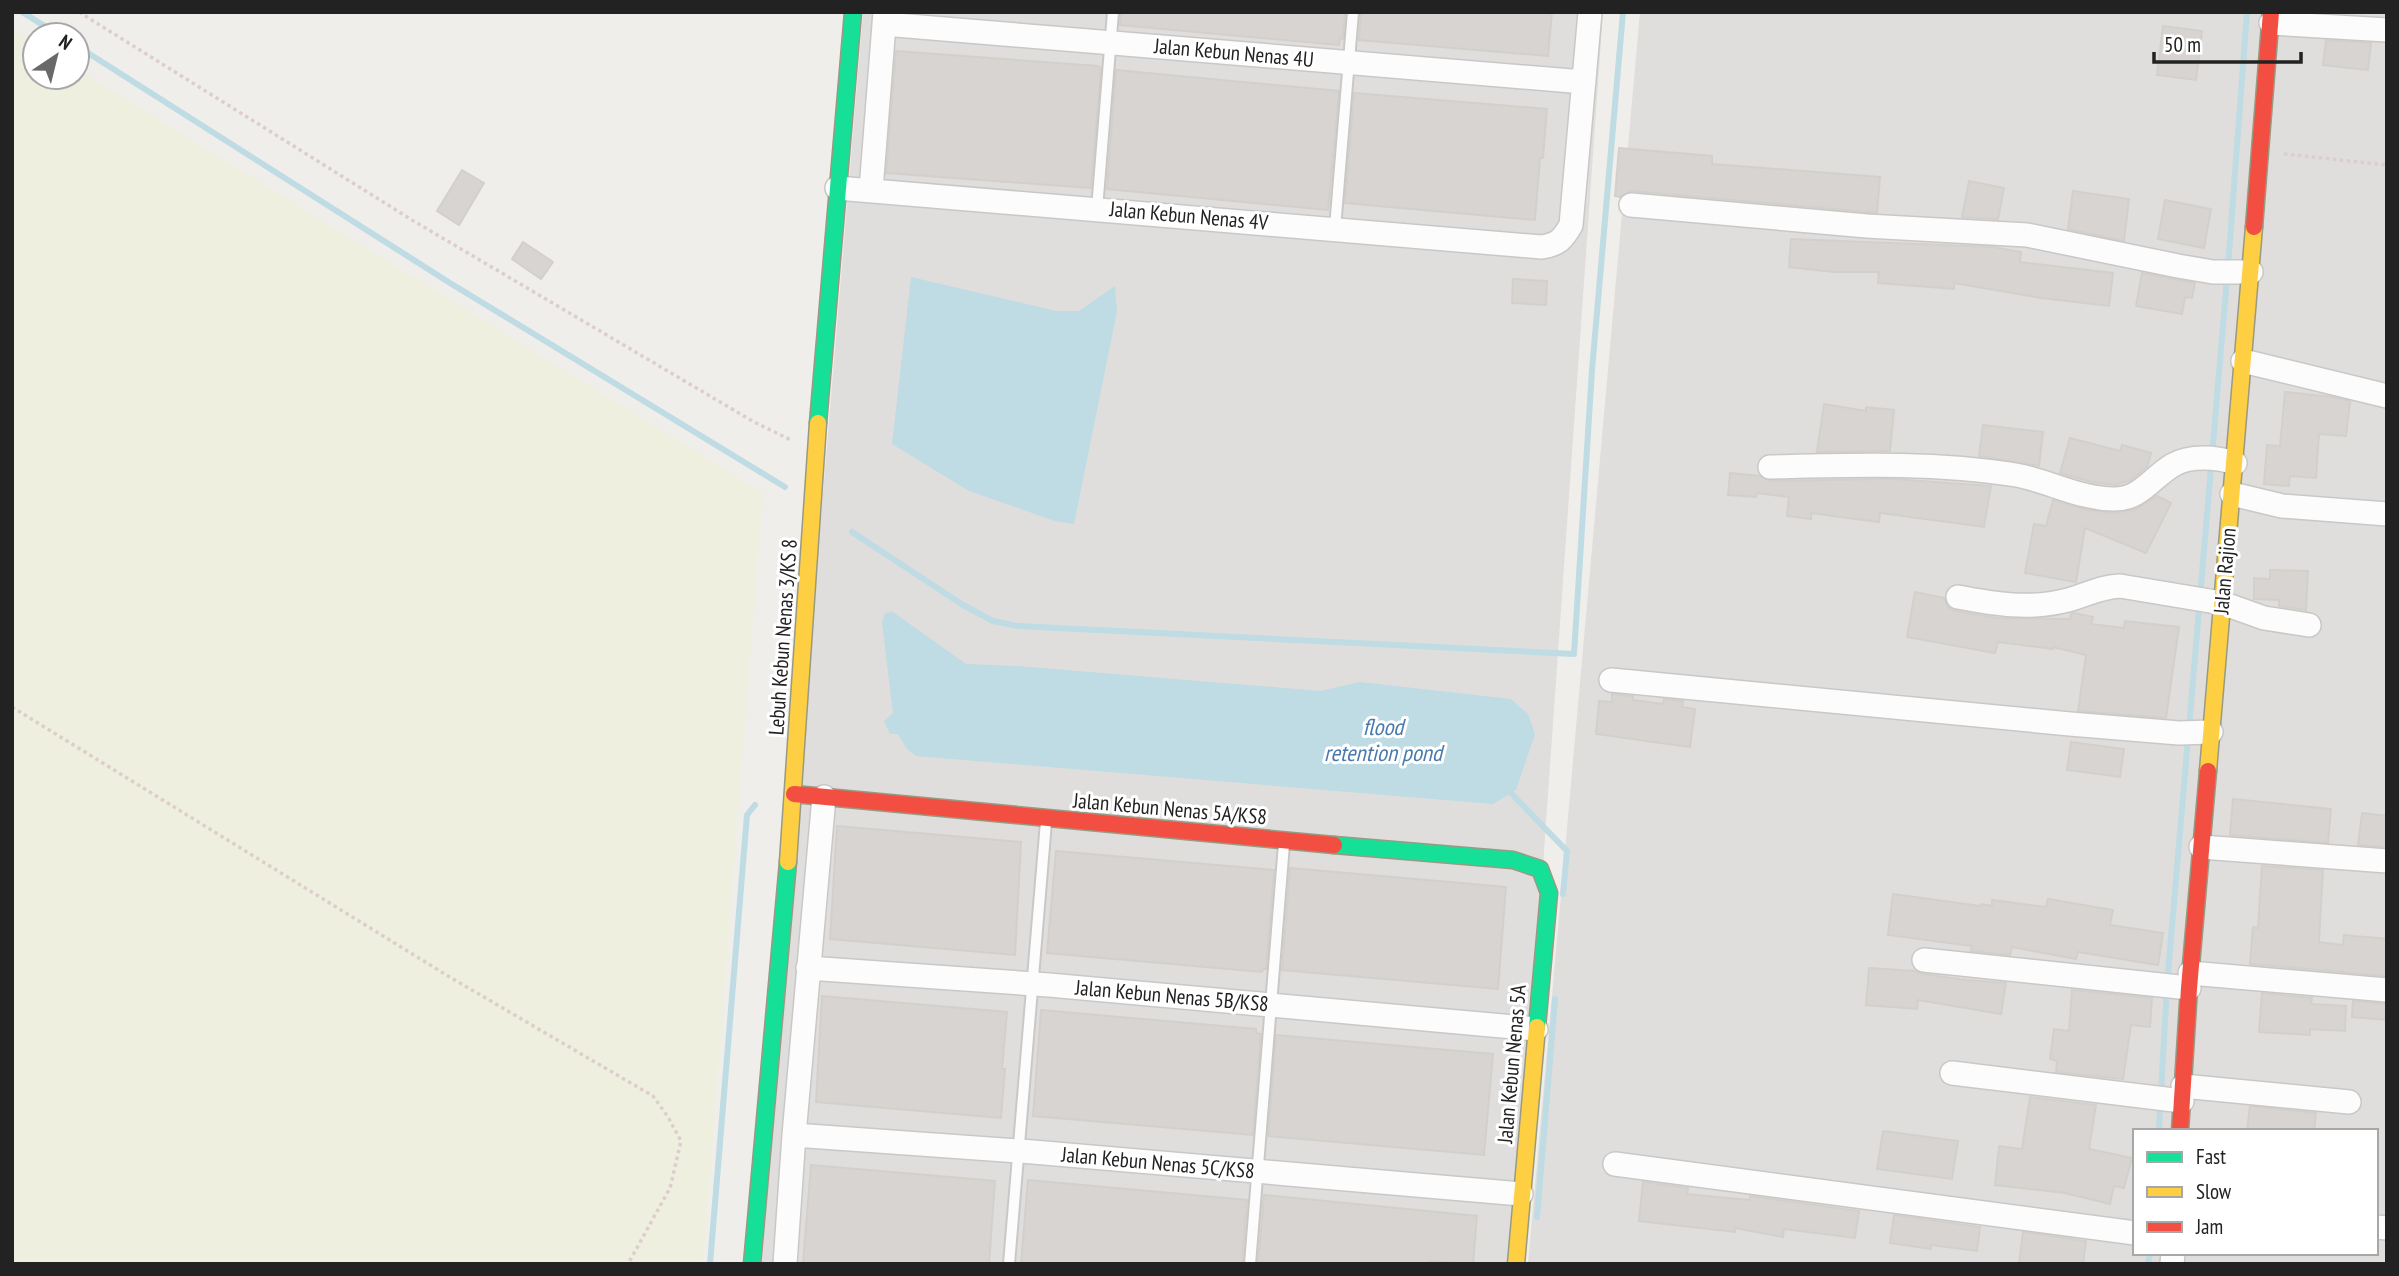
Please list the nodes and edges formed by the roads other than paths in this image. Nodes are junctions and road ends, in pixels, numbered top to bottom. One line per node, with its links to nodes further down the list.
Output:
1 (853, 12): 11 (street, Lebuh Kebun Nenas 3/KS 8)
2 (1113, 12): 8 (lane)
3 (1353, 12): 9 (lane)
4 (1590, 12): 10 (street)
5 (885, 18): 8 (street, Jalan Kebun Nenas 4U); 12 (street)
6 (2275, 19): 7 (street); 16 (street, Jalan Rajion)
7 (2387, 30)
8 (1110, 43): 9 (street, Jalan Kebun Nenas 4U); 14 (lane)
9 (1349, 63): 10 (street, Jalan Kebun Nenas 4U); 15 (lane)
10 (1584, 82): 15 (street, Jalan Kebun Nenas 4V)
11 (837, 188): 12 (street, Jalan Kebun Nenas 4V); 28 (street, Lebuh Kebun Nenas 3/KS 8)
12 (871, 190): 14 (street, Jalan Kebun Nenas 4V)
13 (1631, 205): 16 (street)
14 (1097, 209): 15 (street, Jalan Kebun Nenas 4V)
15 (1335, 229)
16 (2245, 272): 17 (street, Jalan Rajion)
17 (2244, 361): 18 (street); 19 (street, Jalan Rajion)
18 (2387, 396)
19 (2231, 462): 20 (street); 21 (street, Jalan Rajion)
20 (1770, 467)
21 (2232, 494): 22 (street); 24 (street, Jalan Rajion)
22 (2387, 514)
23 (1958, 597): 24 (street)
24 (2217, 602): 25 (street); 27 (street, Jalan Rajion)
25 (2309, 625)
26 (1611, 680): 27 (street)
27 (2197, 733): 32 (street, Jalan Rajion)
28 (794, 794): 29 (street, Jalan Kebun Nenas 5A/KS8); 52 (street, Lebuh Kebun Nenas 3/KS 8)
29 (824, 797): 30 (street, Jalan Kebun Nenas 5A/KS8); 36 (street)
30 (1046, 819): 31 (street, Jalan Kebun Nenas 5A/KS8); 38 (lane)
31 (1285, 841): 34 (street, Jalan Kebun Nenas 5A/KS8); 40 (lane)
32 (2215, 848): 33 (street); 37 (street, Jalan Rajion)
33 (2387, 861)
34 (1540, 869): 41 (street, Jalan Kebun Nenas 5A)
35 (1924, 960): 37 (street)
36 (808, 968): 38 (street, Jalan Kebun Nenas 5B/KS8); 46 (street)
37 (2179, 983): 39 (street); 43 (street, Jalan Rajion)
38 (1033, 984): 40 (street, Jalan Kebun Nenas 5B/KS8); 47 (lane)
39 (2387, 990)
40 (1272, 1006): 41 (street, Jalan Kebun Nenas 5B/KS8); 49 (lane)
41 (1536, 1029): 50 (street, Jalan Kebun Nenas 5A)
42 (1952, 1073): 43 (street)
43 (2182, 1093): 44 (street); 45 (street, Jalan Rajion)
44 (2348, 1102)
45 (2180, 1129)
46 (794, 1135): 47 (street, Jalan Kebun Nenas 5C/KS8); 53 (street)
47 (1019, 1151): 49 (street, Jalan Kebun Nenas 5C/KS8); 54 (lane)
48 (1615, 1164): 51 (street)
49 (1258, 1172): 50 (street, Jalan Kebun Nenas 5C/KS8); 55 (lane)
50 (1521, 1194): 56 (street, Jalan Kebun Nenas 5A)
51 (2133, 1233)
52 (751, 1264)
53 (785, 1264)
54 (1009, 1264)
55 (1250, 1264)
56 (1516, 1264)

